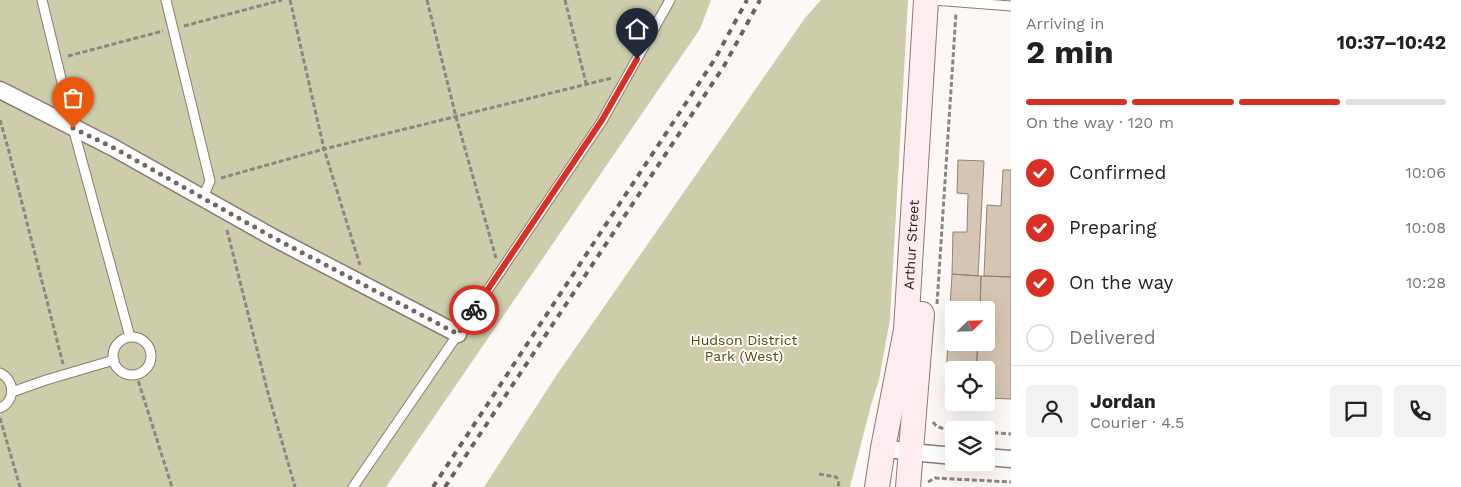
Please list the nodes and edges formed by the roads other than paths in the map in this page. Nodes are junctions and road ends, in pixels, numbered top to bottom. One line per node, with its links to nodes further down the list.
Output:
1 (42, 0): 9 (lane)
2 (166, 0): 10 (lane)
3 (670, 0): 11 (lane)
4 (926, 0): 17 (main road, Arthur Street)
5 (933, 0): 6 (lane)
6 (947, 1): 7 (lane); 18 (main road, Arthur Street)
7 (1011, 6)
8 (0, 90): 9 (street)
9 (73, 128): 10 (street); 12 (lane)
10 (202, 197): 11 (street)
11 (458, 334): 22 (lane)
12 (130, 337): 13 (lane); 13 (lane)
13 (114, 360): 15 (lane)
14 (0, 373): 15 (lane)
15 (12, 392): 16 (lane)
16 (0, 408)
17 (883, 448): 18 (street); 23 (main road, Arthur Street)
18 (911, 452): 19 (street); 24 (main road, Arthur Street)
19 (945, 455)
20 (995, 458): 21 (street)
21 (1011, 459)
22 (353, 487)
23 (877, 487)
24 (908, 487)

